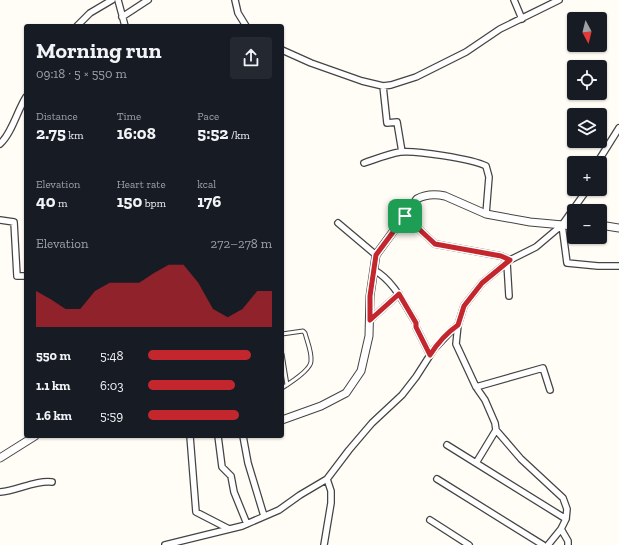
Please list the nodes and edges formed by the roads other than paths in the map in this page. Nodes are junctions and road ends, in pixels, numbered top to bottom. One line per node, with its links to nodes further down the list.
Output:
1 (112, 0): 9 (street)
2 (118, 0): 7 (street)
3 (148, 0): 7 (street)
4 (235, 0): 11 (street)
5 (514, 0): 8 (street)
6 (559, 0): 8 (street)
7 (122, 17): 10 (street)
8 (522, 19): 13 (street)
9 (79, 24)
10 (124, 24)
11 (245, 24)
12 (284, 51): 13 (street)
13 (383, 86): 17 (street)
14 (24, 100): 16 (street)
15 (619, 128): 18 (street)
16 (0, 144)
17 (402, 152): 19 (street); 21 (street)
18 (601, 156)
19 (364, 163)
20 (583, 196): 25 (street)
21 (486, 214): 22 (street); 25 (street)
22 (405, 216): 29 (street); 30 (street)
23 (0, 220): 33 (street)
24 (338, 224): 29 (street)
25 (562, 225): 26 (street); 30 (street); 31 (street)
26 (567, 225)
27 (607, 226): 28 (street)
28 (619, 228)
29 (376, 255): 32 (street)
30 (509, 261): 35 (street); 37 (street)
31 (619, 266)
32 (374, 270): 34 (street); 36 (street)
33 (24, 276)
34 (399, 294): 36 (street); 39 (street)
35 (509, 296)
36 (370, 320): 45 (street)
37 (458, 325): 39 (street); 43 (street)
38 (284, 334): 41 (lane)
39 (430, 355): 54 (street)
40 (284, 366): 41 (lane)
41 (287, 385): 42 (lane)
42 (284, 387)
43 (476, 387): 44 (street); 46 (street)
44 (550, 390)
45 (284, 419)
46 (496, 430): 53 (street); 59 (street)
47 (32, 438): 52 (street)
48 (190, 438): 62 (street)
49 (218, 438): 61 (street)
50 (243, 438): 58 (street)
51 (447, 445): 53 (street)
52 (0, 458)
53 (476, 463): 59 (street)
54 (326, 479): 58 (street); 65 (street)
55 (437, 479): 67 (street)
56 (52, 482): 57 (street)
57 (0, 492)
58 (264, 516): 61 (street)
59 (566, 519): 63 (street)
60 (430, 520): 66 (street)
61 (247, 524): 62 (street)
62 (229, 529): 64 (street)
63 (561, 529): 68 (street); 69 (street)
64 (165, 545)
65 (324, 545)
66 (469, 545)
67 (543, 545)
68 (548, 545)
69 (568, 545)

